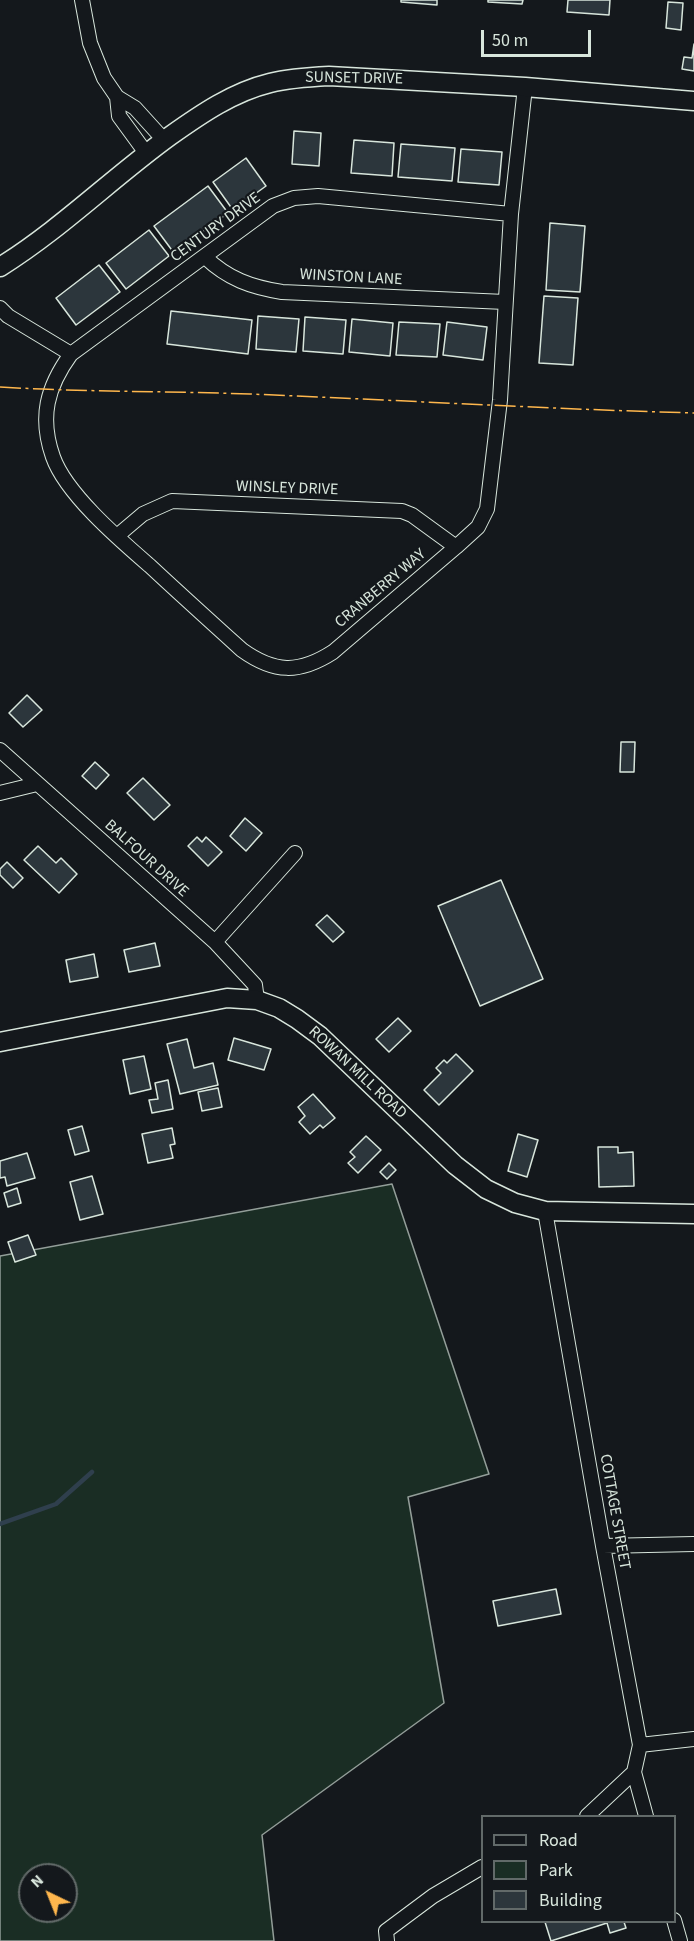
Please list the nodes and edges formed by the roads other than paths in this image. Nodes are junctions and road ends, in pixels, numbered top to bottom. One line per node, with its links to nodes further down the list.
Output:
1 (82, 0): 3 (street)
2 (525, 87): 4 (street, SUNSET DRIVE); 5 (street, SUNSET DRIVE); 7 (street, CRANBERRY WAY)
3 (117, 97): 5 (street); 6 (street)
4 (694, 101)
5 (164, 140): 6 (street, SUNSET DRIVE)
6 (146, 153): 9 (street, SUNSET DRIVE)
7 (511, 214): 8 (street, CENTURY DRIVE); 10 (street, CRANBERRY WAY)
8 (205, 257): 10 (street, WINSTON LANE); 12 (street, CENTURY DRIVE)
9 (0, 267)
10 (505, 302): 14 (street, CRANBERRY WAY)
11 (0, 308): 12 (street)
12 (71, 354): 13 (street, CRANBERRY WAY)
13 (117, 536): 14 (street, WINSLEY DRIVE); 14 (street, CRANBERRY WAY)
14 (456, 547)
15 (0, 750): 16 (street, BALFOUR DRIVE)
16 (37, 784): 17 (street); 19 (street, BALFOUR DRIVE)
17 (0, 793)
18 (295, 853): 19 (street)
19 (215, 942): 20 (street, BALFOUR DRIVE)
20 (257, 1000): 21 (street, ROWAN MILL ROAD); 22 (street, ROWAN MILL ROAD)
21 (0, 1042)
22 (545, 1211): 23 (street, ROWAN MILL ROAD); 25 (street, COTTAGE STREET)
23 (694, 1214)
24 (694, 1544): 25 (street)
25 (603, 1546): 27 (street, COTTAGE STREET)
26 (694, 1739): 27 (street)
27 (640, 1745): 28 (street, COTTAGE STREET)
28 (634, 1772): 29 (street); 30 (street, COTTAGE STREET)
29 (588, 1815)
30 (646, 1815)
31 (481, 1868): 33 (street)
32 (676, 1923): 34 (street)
33 (387, 1936)
34 (680, 1941)

